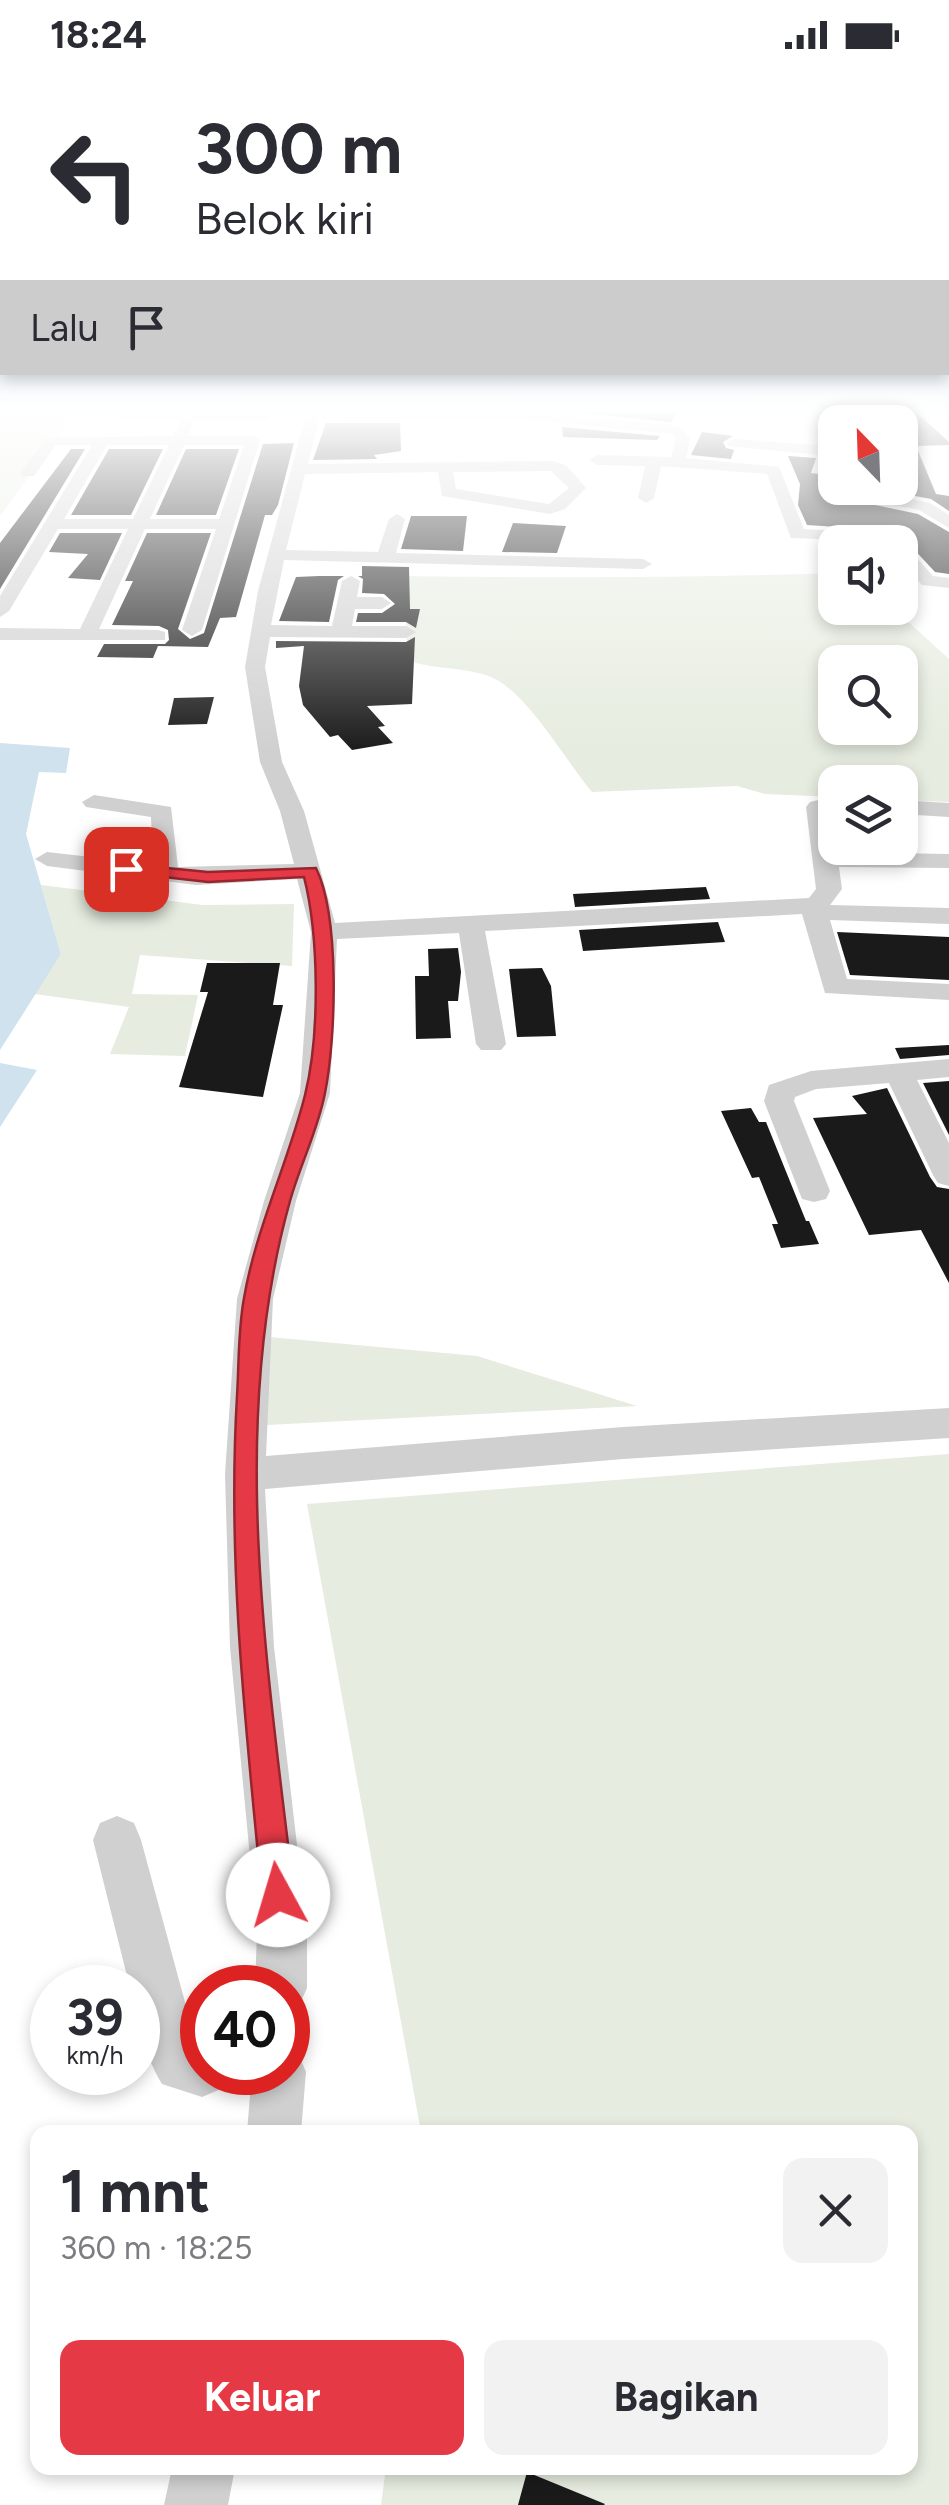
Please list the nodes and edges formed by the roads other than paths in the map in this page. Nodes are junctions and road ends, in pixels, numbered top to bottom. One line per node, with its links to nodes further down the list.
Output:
1 (52, 524): 16 (street)
2 (139, 524): 22 (street)
3 (226, 524): 17 (street)
4 (286, 525): 8 (street)
5 (395, 525): 9 (street)
6 (793, 525): 7 (street)
7 (837, 525)
8 (278, 555): 9 (street); 19 (street)
9 (386, 555): 10 (street)
10 (643, 564)
11 (918, 569): 13 (street)
12 (352, 581): 15 (street)
13 (949, 583)
14 (382, 602): 15 (street)
15 (348, 603): 18 (street)
16 (0, 611)
17 (192, 630)
18 (341, 630): 19 (street); 20 (street)
19 (259, 632): 31 (street)
20 (406, 632)
21 (0, 634): 22 (street)
22 (87, 634): 23 (street)
23 (158, 636)
24 (94, 802): 32 (street)
25 (918, 809): 26 (street)
26 (949, 810)
27 (47, 860): 32 (street)
28 (918, 860): 29 (street)
29 (949, 861)
30 (826, 865): 33 (street)
31 (310, 871): 32 (street); 36 (street)
32 (166, 873)
33 (816, 908): 34 (street); 35 (street); 37 (street)
34 (949, 916)
35 (471, 926): 36 (street); 38 (street)
36 (324, 932): 45 (street)
37 (949, 992)
38 (492, 1044)
39 (949, 1068): 40 (street)
40 (899, 1072): 41 (street); 43 (street)
41 (941, 1146): 42 (street)
42 (949, 1175)
43 (814, 1191)
44 (949, 1423): 45 (street)
45 (245, 1474): 47 (street)
46 (117, 1840): 48 (street)
47 (281, 1965)
48 (180, 2062)
49 (277, 2095): 50 (street)
50 (275, 2125)
51 (202, 2475): 52 (street)
52 (196, 2505)

